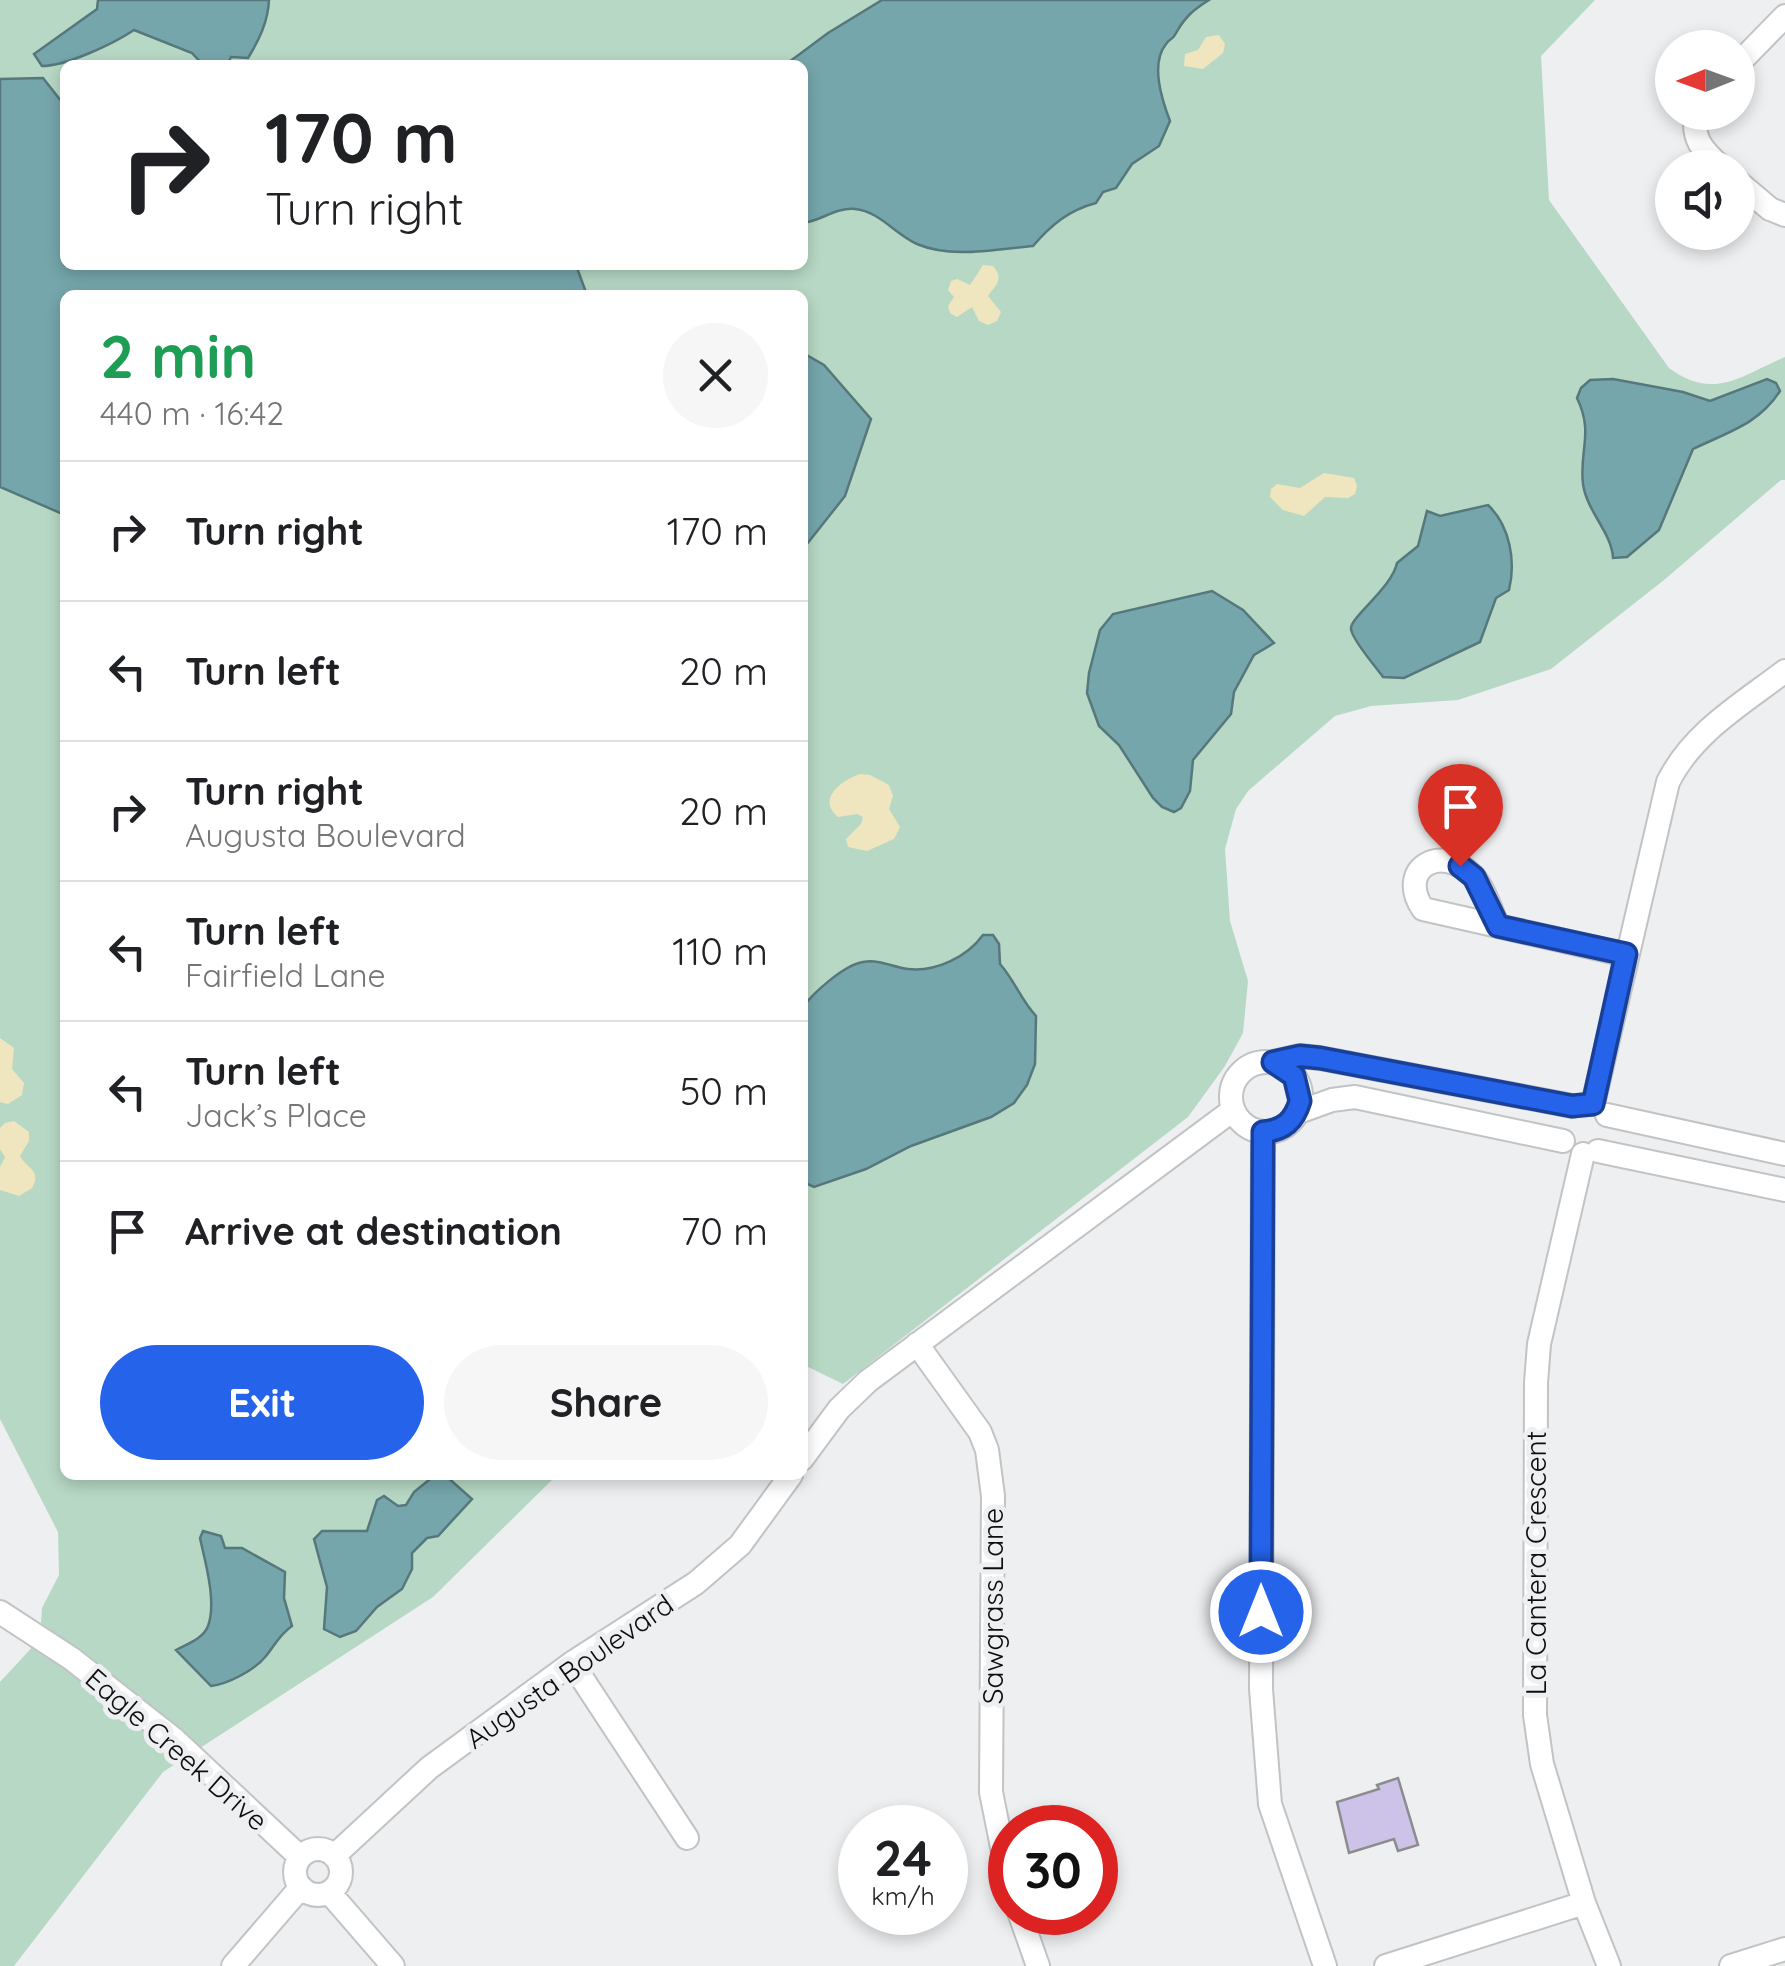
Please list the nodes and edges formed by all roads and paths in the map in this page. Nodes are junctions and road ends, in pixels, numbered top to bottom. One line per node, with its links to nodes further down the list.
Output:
1 (1785, 16): 2 (street)
2 (1755, 47)
3 (1755, 196): 4 (street)
4 (1785, 215)
5 (1785, 671): 7 (street)
6 (1498, 926): 7 (street)
7 (1626, 954): 9 (street)
8 (1273, 1062): 9 (street); 10 (street); 11 (street)
9 (1591, 1108): 13 (street); 13 (street); 14 (street)
10 (1233, 1110): 12 (street); 16 (street)
11 (1296, 1113): 12 (street); 13 (street)
12 (1263, 1132): 33 (street)
13 (1581, 1148): 15 (street); 27 (street, La Cantera Crescent)
14 (1785, 1154)
15 (1785, 1190)
16 (917, 1344): 17 (street); 21 (street, Sawgrass Lane)
17 (808, 1451)
18 (787, 1480): 20 (street, Augusta Boulevard)
19 (0, 1612): 24 (street, Eagle Creek Drive)
20 (572, 1663): 22 (street); 23 (street, Augusta Boulevard)
21 (994, 1805)
22 (687, 1838)
23 (334, 1856): 24 (street); 26 (street)
24 (300, 1857): 25 (street)
25 (301, 1887): 26 (street); 30 (street)
26 (328, 1892): 31 (street)
27 (1584, 1903): 34 (street); 35 (street, La Cantera Crescent)
28 (1027, 1935): 32 (street)
29 (1785, 1949): 36 (street)
30 (233, 1966)
31 (393, 1966)
32 (1038, 1966)
33 (1325, 1966)
34 (1386, 1966)
35 (1609, 1966)
36 (1731, 1966)

